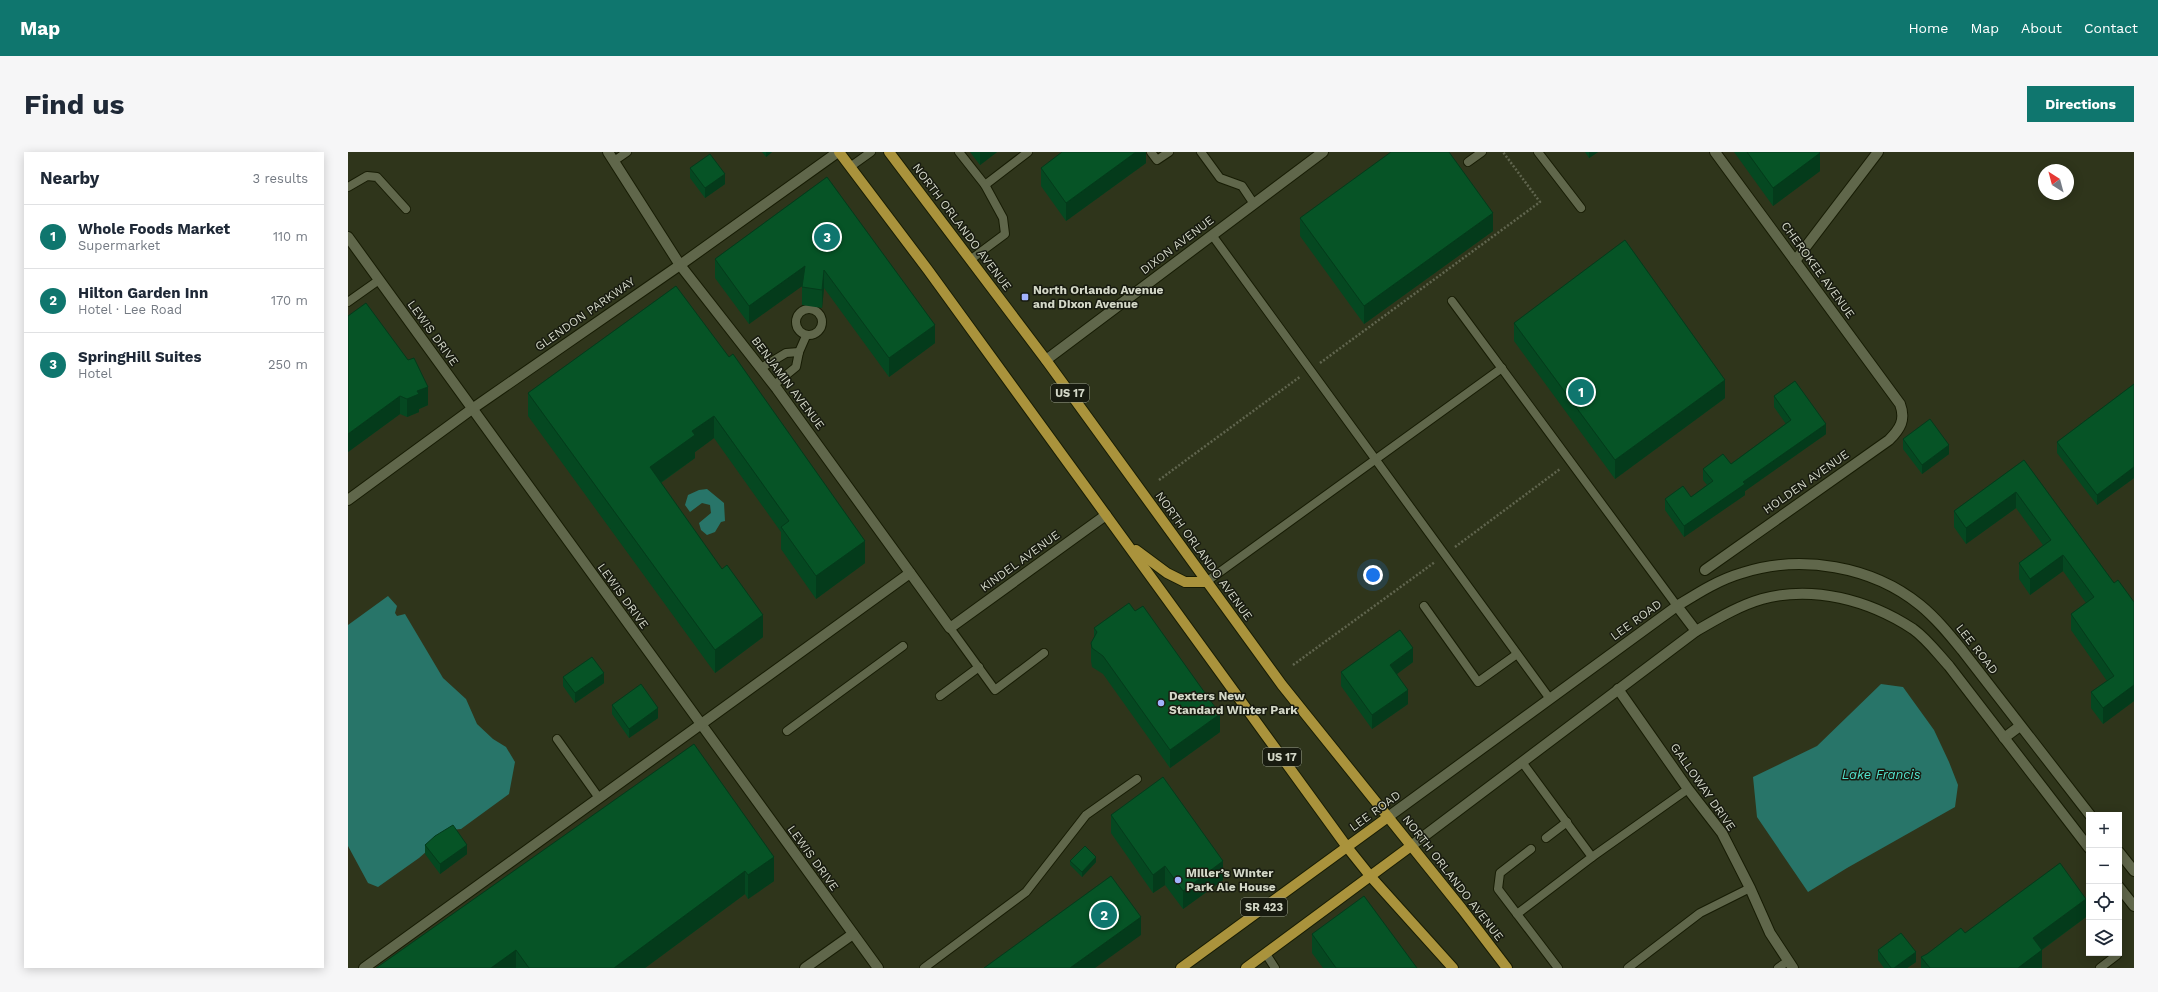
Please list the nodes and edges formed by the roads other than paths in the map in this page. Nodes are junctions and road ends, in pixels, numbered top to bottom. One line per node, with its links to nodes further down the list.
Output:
1 (608, 152): 16 (street, BENJAMIN AVENUE)
2 (627, 152): 16 (lane)
3 (838, 152): 18 (main road, US 17); 28 (street, GLENDON PARKWAY)
4 (871, 152): 18 (lane)
5 (889, 152): 26 (main road, NORTH ORLANDO AVENUE / US 17)
6 (959, 152): 19 (lane)
7 (1028, 152): 19 (lane)
8 (1151, 152): 9 (lane)
9 (1169, 152)
10 (1201, 152): 21 (lane)
11 (1323, 152): 21 (street, DIXON AVENUE)
12 (1482, 152): 17 (lane)
13 (1538, 152): 22 (lane)
14 (1715, 152): 27 (street, CHEROKEE AVENUE)
15 (1878, 152): 27 (street)
16 (614, 161): 28 (street, BENJAMIN AVENUE)
17 (1468, 162)
18 (850, 167): 42 (main road, US 17)
19 (985, 185): 26 (lane)
20 (348, 187): 23 (lane)
21 (1254, 204): 24 (street, DIXON AVENUE)
22 (1581, 208)
23 (406, 209)
24 (1212, 235): 34 (street, DIXON AVENUE); 40 (lane)
25 (348, 237): 29 (street, LEWIS DRIVE)
26 (970, 260): 34 (main road, NORTH ORLANDO AVENUE / US 17)
27 (1795, 261): 38 (street, CHEROKEE AVENUE)
28 (680, 265): 35 (street, BENJAMIN AVENUE); 39 (street, GLENDON PARKWAY)
29 (379, 280): 31 (lane); 39 (street, LEWIS DRIVE)
30 (1452, 301): 36 (lane)
31 (348, 302)
32 (806, 336): 33 (lane)
33 (798, 352): 35 (lane); 37 (lane)
34 (1046, 360): 46 (main road, NORTH ORLANDO AVENUE / US 17)
35 (761, 368): 37 (street, BENJAMIN AVENUE)
36 (1502, 368): 40 (lane); 48 (lane)
37 (774, 385): 45 (street, BENJAMIN AVENUE)
38 (1900, 404): 44 (street, HOLDEN AVENUE)
39 (472, 409): 41 (street, GLENDON PARKWAY); 58 (street, LEWIS DRIVE)
40 (1376, 460): 46 (lane); 53 (lane)
41 (348, 500)
42 (1106, 515): 43 (main road, US 17); 49 (street, KINDEL AVENUE)
43 (1128, 545): 46 (main road); 73 (main road, US 17)
44 (1705, 570)
45 (910, 573): 49 (street, BENJAMIN AVENUE); 58 (street)
46 (1206, 582): 68 (main road, NORTH ORLANDO AVENUE / US 17)
47 (1424, 606): 53 (lane)
48 (1677, 606): 50 (street); 57 (street, LEE ROAD); 59 (street, LEE ROAD)
49 (950, 628): 54 (lane)
50 (1696, 631): 55 (street); 61 (street)
51 (902, 646): 60 (lane)
52 (1044, 653): 54 (lane)
53 (1517, 654): 57 (lane)
54 (979, 666): 56 (lane)
55 (1618, 689): 63 (street); 65 (street, GALLOWAY DRIVE)
56 (940, 696)
57 (1550, 699): 68 (street, LEE ROAD)
58 (700, 725): 66 (street); 83 (street, LEWIS DRIVE)
59 (2020, 726): 61 (street); 67 (street, LEE ROAD)
60 (787, 731)
61 (2004, 738): 71 (street)
62 (557, 740): 66 (lane)
63 (1522, 762): 69 (lane); 72 (street)
64 (1137, 779): 91 (lane)
65 (1688, 789): 76 (lane); 79 (street, GALLOWAY DRIVE)
66 (599, 798): 88 (street)
67 (2088, 812)
68 (1388, 817): 72 (main road, NORTH ORLANDO AVENUE / US 17); 73 (main road, LEE ROAD / SR 423)
69 (1567, 822): 70 (lane); 76 (lane)
70 (1546, 838)
71 (2086, 844)
72 (1412, 846): 78 (main road); 95 (main road, NORTH ORLANDO AVENUE / US 17)
73 (1347, 847): 78 (main road, US 17); 92 (main road, LEE ROAD / SR 423)
74 (1532, 849): 82 (lane)
75 (2122, 856): 77 (street)
76 (1592, 857): 82 (lane)
77 (2134, 871)
78 (1371, 877): 84 (main road); 94 (main road, US 17)
79 (1750, 888): 86 (street, GALLOWAY DRIVE); 97 (lane)
80 (2122, 891): 81 (street)
81 (2134, 906)
82 (1517, 914): 96 (lane)
83 (852, 934): 89 (street); 90 (street, LEWIS DRIVE)
84 (1266, 954): 87 (main road); 93 (lane)
85 (2115, 956): 99 (lane)
86 (1790, 965): 98 (lane)
87 (1249, 967)
88 (364, 968)
89 (805, 968)
90 (878, 968)
91 (924, 968)
92 (1182, 968)
93 (1275, 968)
94 (1453, 968)
95 (1507, 968)
96 (1558, 968)
97 (1628, 968)
98 (1778, 968)
99 (2100, 968)

